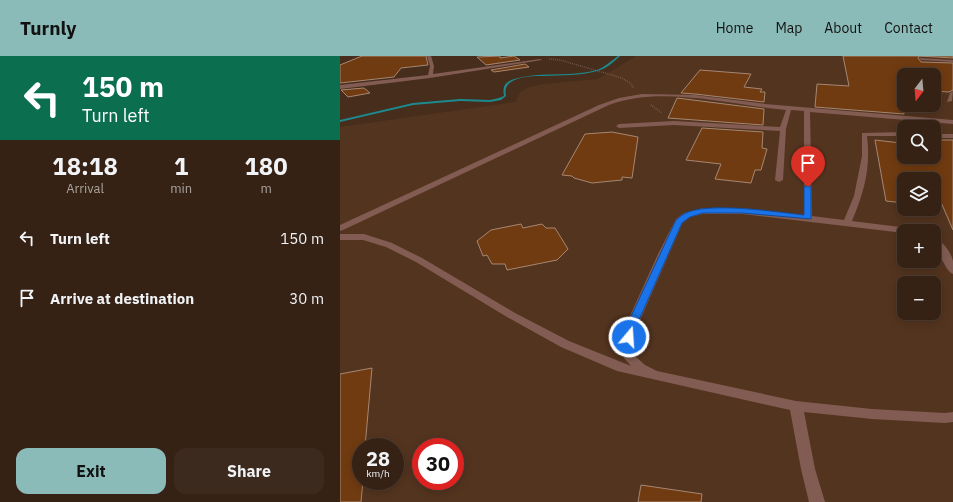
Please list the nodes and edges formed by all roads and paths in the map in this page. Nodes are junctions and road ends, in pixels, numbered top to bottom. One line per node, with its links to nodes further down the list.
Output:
1 (429, 56): 5 (street)
2 (921, 59): 4 (street)
3 (540, 60): 5 (street); 8 (path)
4 (953, 61)
5 (430, 76): 6 (street)
6 (340, 87)
7 (953, 93): 9 (street)
8 (639, 96): 10 (street); 13 (path); 22 (street)
9 (949, 101)
10 (789, 108): 11 (street); 15 (street)
11 (807, 110): 12 (street); 20 (street)
12 (953, 122)
13 (674, 124): 14 (street); 15 (street)
14 (619, 126)
15 (783, 129): 19 (street)
16 (897, 134): 21 (street)
17 (941, 136): 18 (street)
18 (953, 136)
19 (779, 180)
20 (808, 218): 21 (street); 27 (street)
21 (847, 223): 23 (street)
22 (340, 228)
23 (897, 230)
24 (340, 237): 27 (street)
25 (941, 248): 26 (street)
26 (953, 271)
27 (654, 375): 28 (street)
28 (796, 406): 29 (street); 30 (street)
29 (953, 417)
30 (817, 502)

